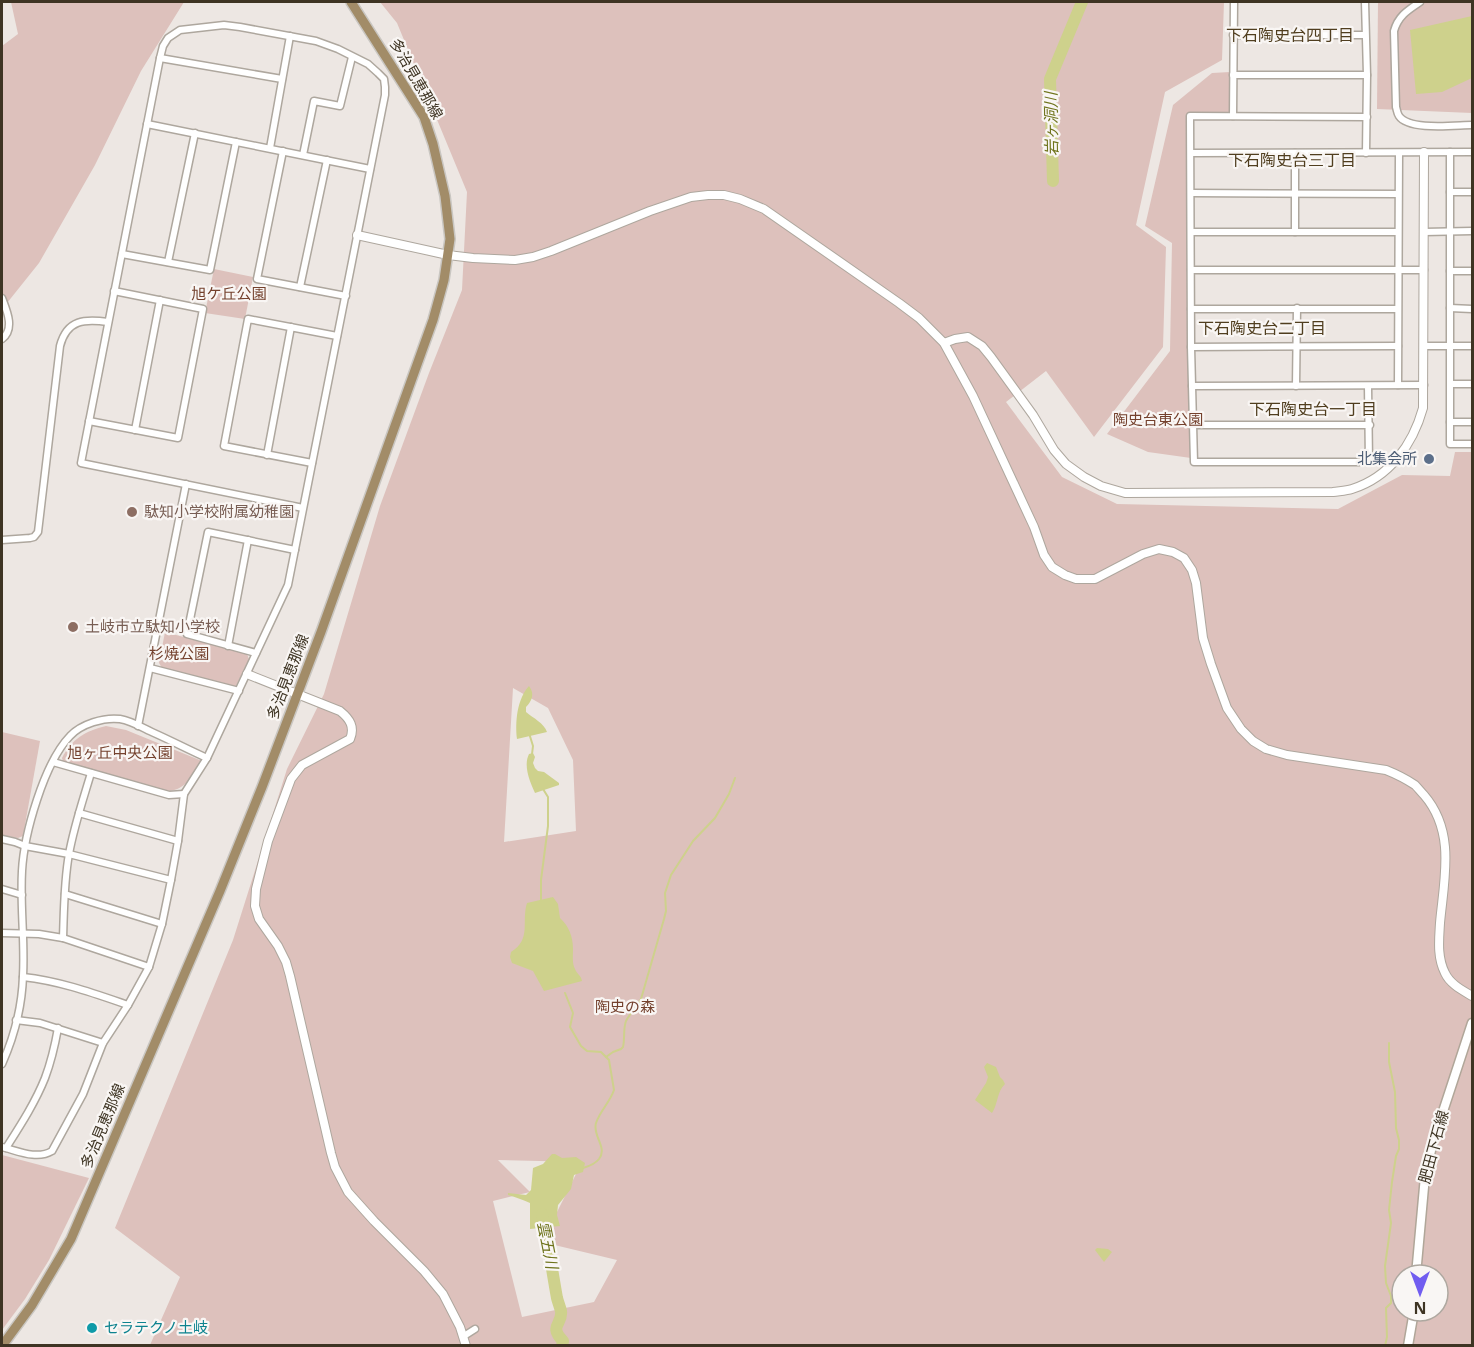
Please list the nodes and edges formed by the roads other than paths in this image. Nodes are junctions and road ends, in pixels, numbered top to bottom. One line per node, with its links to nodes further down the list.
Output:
1 (351, 2): 44 (main road, 多治見恵那線)
2 (1234, 2): 5 (street)
3 (1365, 2): 6 (street)
4 (1420, 2): 16 (street)
5 (1233, 35): 6 (street); 10 (street)
6 (1365, 35): 11 (street)
7 (290, 36): 8 (street); 9 (street); 12 (street)
8 (352, 57): 28 (street); 30 (street)
9 (160, 58): 12 (street); 15 (street)
10 (1233, 75): 11 (street); 13 (street)
11 (1366, 75): 14 (street)
12 (282, 79): 19 (street)
13 (1233, 116): 14 (street); 24 (street)
14 (1367, 117): 26 (street)
15 (147, 124): 17 (street); 43 (street)
16 (1473, 125)
17 (195, 133): 18 (street); 45 (street)
18 (236, 142): 19 (street); 45 (street)
19 (270, 148): 20 (street)
20 (283, 151): 28 (street); 51 (street)
21 (1424, 152): 22 (street); 27 (street); 41 (street)
22 (1450, 152): 23 (street); 31 (street)
23 (1473, 152)
24 (1191, 153): 25 (street); 33 (street)
25 (1295, 153): 26 (street); 34 (street)
26 (1366, 153): 27 (street)
27 (1399, 153): 35 (street)
28 (303, 155): 29 (street)
29 (327, 160): 30 (street); 51 (street)
30 (370, 169): 42 (street)
31 (1450, 192): 32 (street); 36 (street)
32 (1473, 192)
33 (1191, 193): 34 (street); 38 (street)
34 (1295, 193): 35 (street); 39 (street)
35 (1398, 194): 40 (street)
36 (1450, 231): 37 (street); 41 (street); 49 (street)
37 (1473, 231)
38 (1191, 232): 39 (street); 46 (street)
39 (1295, 232): 40 (street)
40 (1398, 232): 47 (street)
41 (1424, 232): 48 (street)
42 (357, 235): 44 (street); 53 (street)
43 (122, 254): 45 (street); 52 (street)
44 (448, 255): 65 (street); 98 (main road, 多治見恵那線)
45 (168, 262)
46 (1191, 270): 47 (street); 58 (street)
47 (1398, 270): 48 (street); 59 (street)
48 (1424, 270): 67 (street)
49 (1450, 271): 50 (street); 57 (street)
50 (1473, 271)
51 (300, 287): 53 (street)
52 (114, 291): 55 (street); 61 (street)
53 (345, 296): 63 (street)
54 (2, 298): 64 (street)
55 (160, 300): 84 (street); 84 (street)
56 (1297, 308): 58 (street); 59 (street); 71 (street)
57 (1450, 308): 60 (street); 68 (street)
58 (1191, 309): 70 (street)
59 (1397, 309): 66 (street)
60 (1473, 309)
61 (108, 322): 79 (street); 90 (street)
62 (291, 327): 63 (street); 86 (street); 86 (street)
63 (337, 336): 87 (street)
64 (2, 339)
65 (944, 343): 75 (street); 119 (street)
66 (1398, 346): 71 (street); 74 (street)
67 (1424, 346): 68 (street); 75 (street)
68 (1450, 346): 69 (street); 72 (street)
69 (1473, 346)
70 (1191, 347): 71 (street); 76 (street)
71 (1296, 347): 77 (street)
72 (1450, 384): 73 (street); 80 (street)
73 (1473, 384)
74 (1398, 385): 75 (street); 78 (street)
75 (1424, 385)
76 (1192, 386): 77 (street); 83 (street)
77 (1296, 386): 78 (street)
78 (1368, 386): 82 (street)
79 (89, 421): 84 (street); 88 (street)
80 (1450, 422): 81 (street); 85 (street)
81 (1473, 423)
82 (1370, 424): 83 (street); 83 (street)
83 (1193, 425)
84 (135, 430)
85 (1473, 444)
86 (267, 455): 87 (street)
87 (312, 463): 89 (street)
88 (186, 484): 89 (street); 95 (street)
89 (303, 508): 92 (street)
90 (2, 540)
91 (248, 540): 92 (street); 93 (street); 93 (street)
92 (295, 550): 94 (street)
93 (228, 646): 94 (street)
94 (256, 653): 96 (street)
95 (150, 668): 97 (street); 99 (street)
96 (247, 674): 97 (street); 98 (street)
97 (239, 691): 100 (street)
98 (297, 693): 131 (street); 132 (main road, 多治見恵那線)
99 (138, 726): 100 (street); 101 (street)
100 (207, 758): 103 (street)
101 (53, 762): 102 (street); 107 (street)
102 (91, 773): 103 (street); 104 (street)
103 (184, 794): 106 (street)
104 (79, 813): 106 (street); 108 (street)
105 (2, 839): 107 (street)
106 (178, 841): 109 (street)
107 (25, 846): 108 (street); 112 (street)
108 (69, 854): 109 (street); 111 (street)
109 (171, 879): 113 (street)
110 (2, 889): 112 (street)
111 (65, 894): 113 (street); 116 (street)
112 (22, 895): 115 (street)
113 (162, 924): 117 (street)
114 (2, 933): 115 (street)
115 (23, 934): 116 (street); 118 (street)
116 (63, 938): 117 (street)
117 (148, 967): 120 (street)
118 (23, 976): 120 (street); 121 (street)
119 (1473, 996)
120 (128, 1005): 124 (street)
121 (16, 1020): 123 (street); 125 (street)
122 (1473, 1023): 128 (main road, 肥田下石線)
123 (58, 1028): 124 (street); 127 (street)
124 (103, 1043): 127 (street)
125 (4, 1052): 126 (street)
126 (2, 1064)
127 (4, 1148)
128 (1417, 1263)
129 (1412, 1323): 134 (main road)
130 (475, 1329): 131 (street)
131 (464, 1336): 133 (street)
132 (2, 1346)
133 (466, 1346)
134 (1408, 1346)

